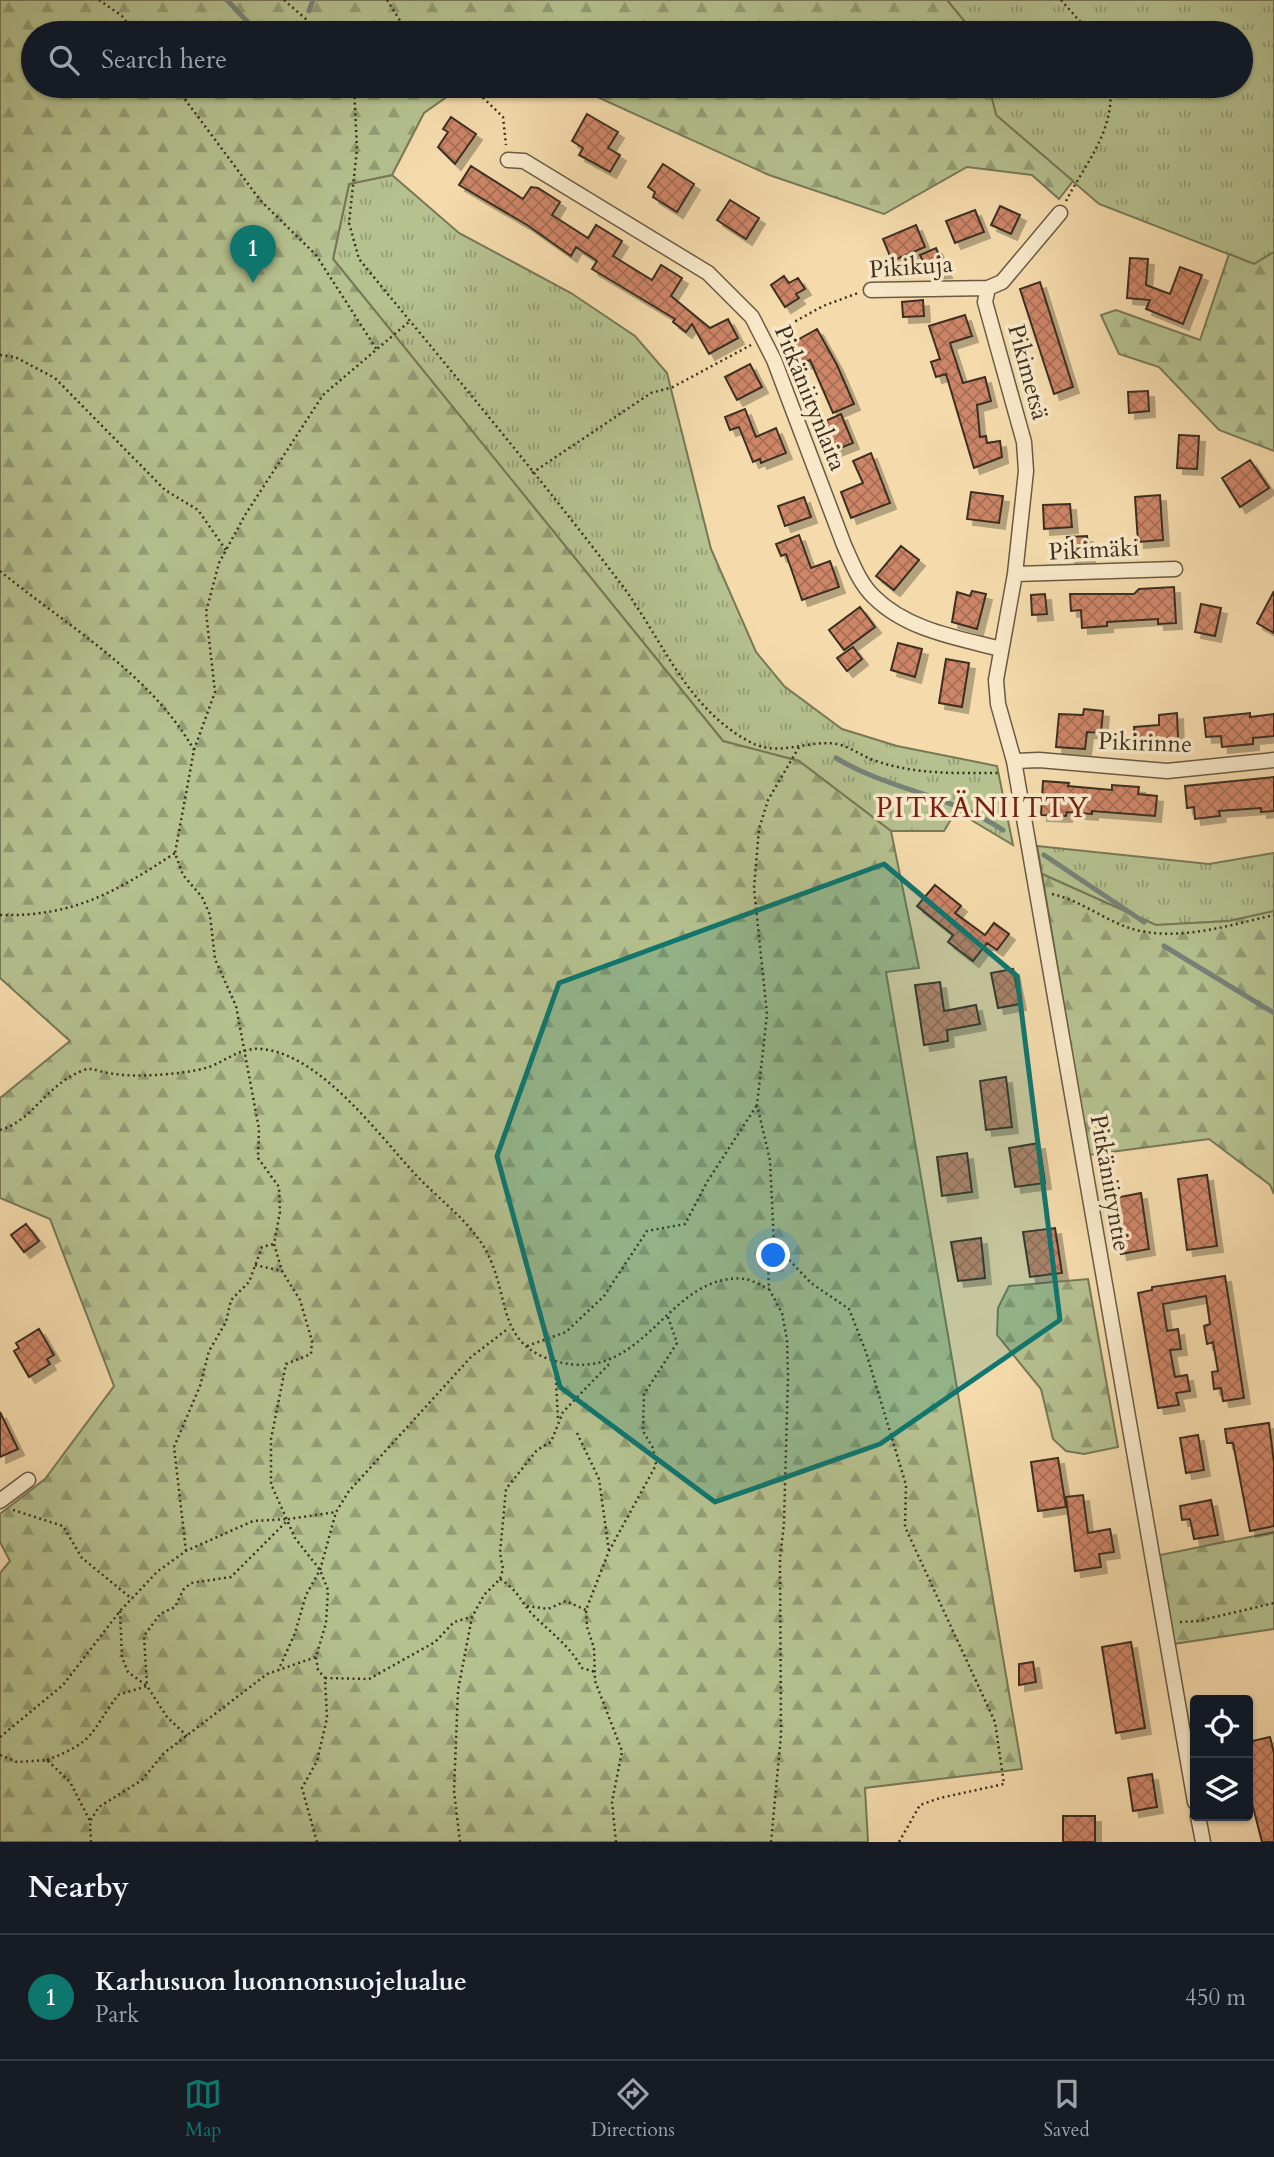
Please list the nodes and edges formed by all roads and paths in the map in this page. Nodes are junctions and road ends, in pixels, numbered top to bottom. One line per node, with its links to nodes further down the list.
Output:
1 (99, 0): 6 (path)
2 (284, 0): 7 (path)
3 (387, 0): 8 (path)
4 (1061, 0): 5 (path)
5 (1067, 1): 9 (path)
6 (126, 21)
7 (308, 21)
8 (400, 21)
9 (1081, 21)
10 (184, 98): 20 (path)
11 (355, 98): 18 (path)
12 (486, 98): 14 (path)
13 (1109, 98): 15 (path)
14 (508, 160): 19 (street, Pitkäniitynlaita)
15 (1060, 213): 16 (street)
16 (988, 288): 17 (street, Pikikuja); 26 (street, Pikimetsä)
17 (871, 290): 19 (path, Pikikuja)
18 (411, 321): 20 (path); 22 (path)
19 (763, 339): 22 (path, Pikikuja); 27 (street, Pitkäniitynlaita)
20 (377, 350): 23 (path)
21 (0, 355): 23 (path)
22 (532, 473): 28 (path)
23 (227, 550): 29 (path)
24 (1175, 569): 26 (street, Pikimäki)
25 (0, 571): 29 (path)
26 (1015, 574): 27 (street, Pitkäniityntie)
27 (1000, 649): 31 (street, Pitkäniityntie)
28 (799, 747): 31 (path); 37 (path)
29 (194, 750): 32 (path)
30 (1274, 760): 31 (street, Pikirinne)
31 (1008, 763): 33 (street, Pitkäniityntie)
32 (175, 853): 34 (path); 36 (path)
33 (1037, 894): 35 (path); 66 (street, Pitkäniityntie)
34 (0, 915)
35 (1274, 915)
36 (246, 1048): 38 (path); 39 (path); 45 (path)
37 (757, 1104): 40 (path); 46 (path)
38 (0, 1130)
39 (274, 1244): 41 (path); 42 (path)
40 (774, 1244): 43 (path); 84 (path)
41 (255, 1265): 42 (path); 56 (path)
42 (282, 1271): 55 (path)
43 (769, 1289): 44 (path); 83 (path)
44 (667, 1314): 48 (path); 57 (path)
45 (509, 1328): 46 (path); 54 (path)
46 (527, 1346): 47 (path)
47 (555, 1361): 48 (path); 49 (path)
48 (612, 1361): 49 (path)
49 (558, 1424): 59 (path)
50 (578, 1433): 57 (path)
51 (28, 1480): 52 (street)
52 (0, 1502)
53 (13, 1510): 60 (path)
54 (337, 1512): 55 (path); 58 (path)
55 (289, 1520): 56 (path); 58 (path); 71 (path)
56 (186, 1551): 60 (path)
57 (609, 1551): 63 (path)
58 (320, 1570): 67 (path); 68 (path)
59 (500, 1579): 62 (path); 65 (path)
60 (132, 1599): 64 (path)
61 (1274, 1603): 66 (path)
62 (527, 1606): 63 (path); 69 (path)
63 (586, 1610): 69 (path)
64 (120, 1611): 71 (path); 73 (path)
65 (472, 1617): 70 (path); 81 (path)
66 (1163, 1622): 76 (street, Pitkäniityntie)
67 (316, 1657): 68 (path); 70 (path)
68 (278, 1671): 72 (path)
69 (595, 1672): 82 (path)
70 (325, 1678): 80 (path)
71 (147, 1686): 72 (path); 75 (path)
72 (187, 1736): 77 (path)
73 (0, 1737)
74 (0, 1755): 75 (path)
75 (47, 1760): 77 (path)
76 (1190, 1774)
77 (90, 1821): 79 (path)
78 (1199, 1821): 85 (street)
79 (91, 1842)
80 (317, 1842)
81 (460, 1842)
82 (616, 1842)
83 (771, 1842)
84 (899, 1842)
85 (1203, 1842)

